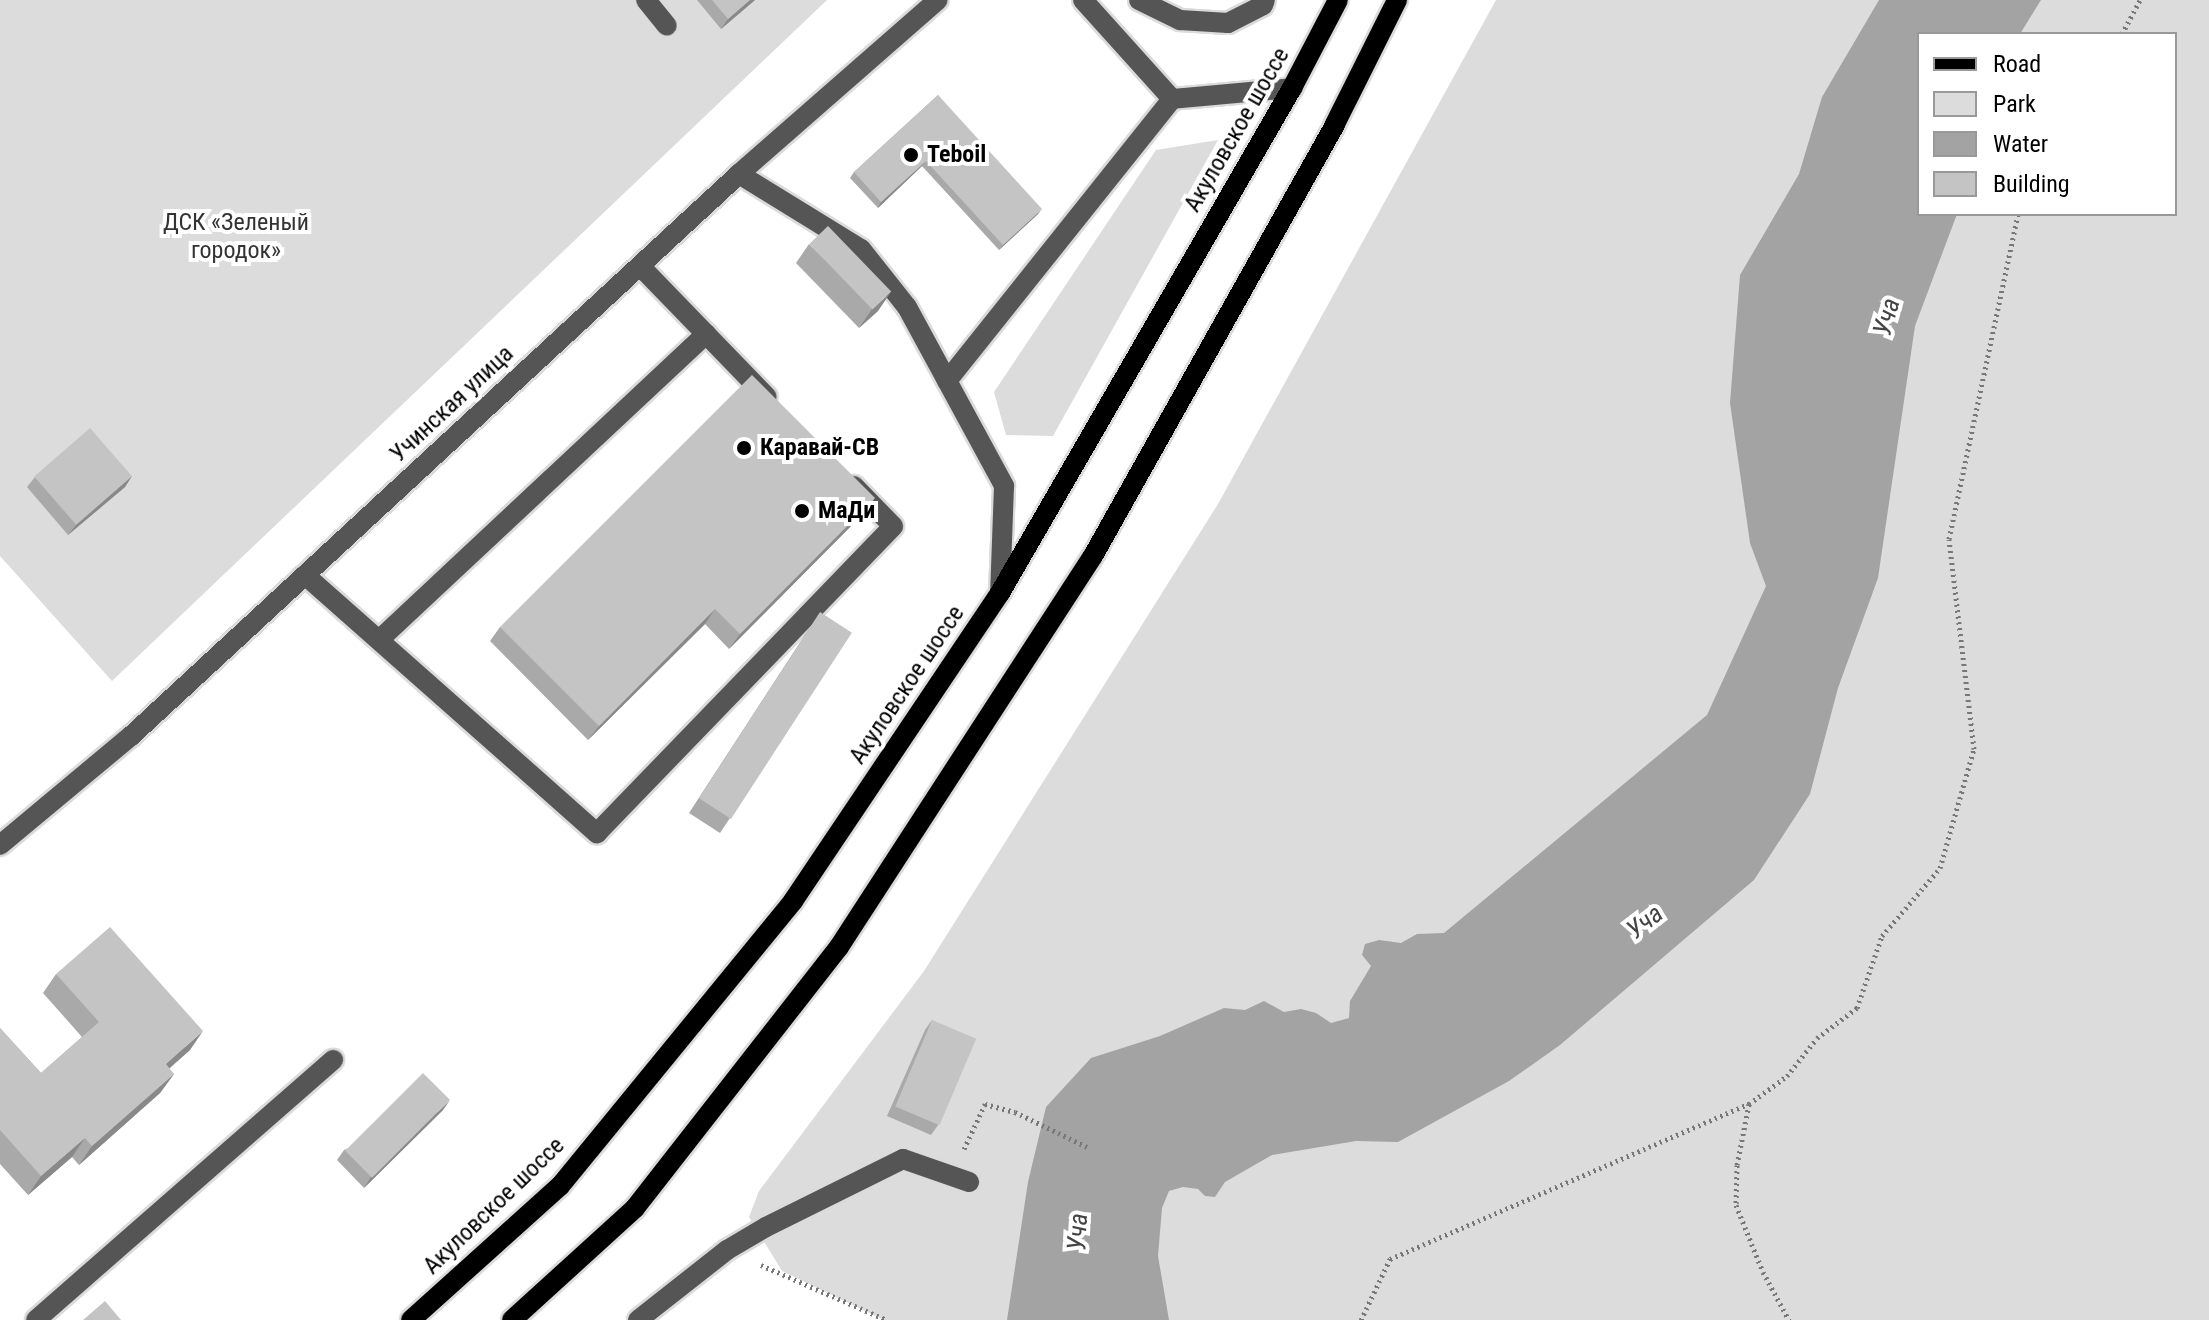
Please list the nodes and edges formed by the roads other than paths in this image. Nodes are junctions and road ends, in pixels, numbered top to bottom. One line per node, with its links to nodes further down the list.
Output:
1 (646, 0): 8 (street)
2 (938, 0): 11 (street, Учинская улица)
3 (1083, 0): 10 (street)
4 (1139, 0): 5 (street)
5 (1265, 0)
6 (1338, 0): 9 (main road, Акуловское шоссе)
7 (1397, 0): 25 (main road)
8 (667, 26)
9 (1292, 88): 10 (street); 18 (main road, Акуловское шоссе)
10 (1172, 99): 14 (street)
11 (739, 174): 12 (street, Учинская улица); 14 (street)
12 (640, 266): 13 (street); 17 (street, Учинская улица)
13 (706, 334): 15 (street); 19 (street)
14 (947, 381): 18 (street)
15 (783, 413)
16 (838, 469): 19 (street)
17 (305, 575): 19 (street); 20 (street, Учинская улица)
18 (1000, 593): 24 (main road, Акуловское шоссе)
19 (379, 640)
20 (0, 845)
21 (333, 1060): 23 (street)
22 (969, 1182): 26 (street)
23 (36, 1320)
24 (411, 1320)
25 (512, 1320)
26 (638, 1320)

